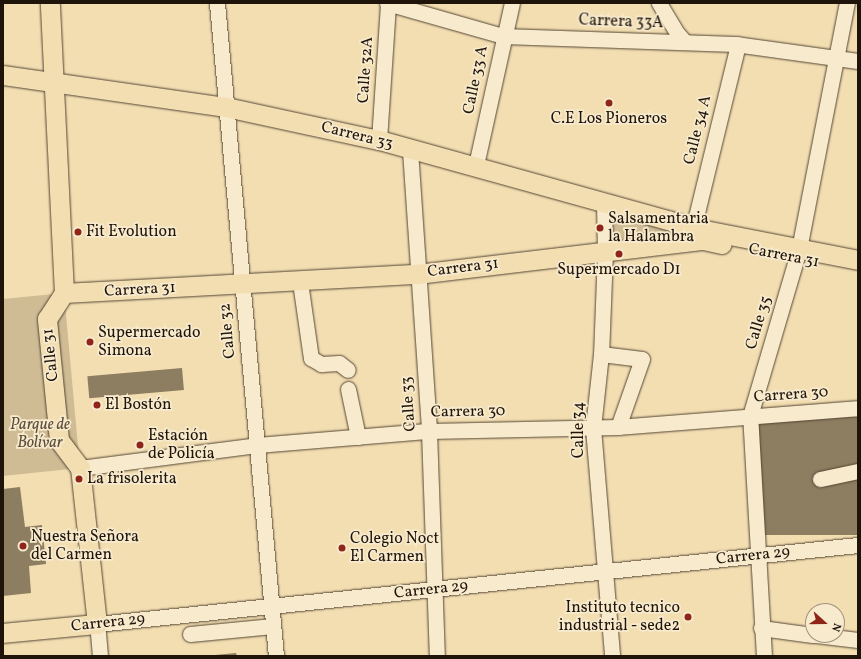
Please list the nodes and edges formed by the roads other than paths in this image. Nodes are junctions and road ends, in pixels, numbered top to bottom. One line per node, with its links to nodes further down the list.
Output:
1 (50, 3): 13 (main road)
2 (217, 3): 14 (street, Calle 32)
3 (388, 3): 7 (street, Carrera 33A); 15 (street, Calle 32A)
4 (512, 3): 7 (street, Calle 33 A)
5 (659, 3): 8 (street)
6 (847, 3): 10 (street, Calle 35)
7 (504, 36): 8 (street, Carrera 33A); 17 (street, Calle 33 A)
8 (685, 42): 9 (street, Carrera 33A)
9 (738, 44): 10 (street, Carrera 33A); 19 (street, Calle 34 A)
10 (837, 58): 11 (street, Carrera 33A); 21 (street, Calle 35)
11 (858, 61)
12 (3, 75): 13 (main road, Carrera 33)
13 (54, 81): 14 (main road, Carrera 33); 27 (main road)
14 (226, 108): 15 (main road, Carrera 33); 26 (street, Calle 32)
15 (379, 140): 16 (main road, Carrera 33)
16 (410, 150): 17 (main road, Carrera 33); 24 (street, Calle 33)
17 (476, 165): 18 (main road, Carrera 33)
18 (604, 203): 19 (main road, Carrera 33); 20 (street, Calle 34)
19 (699, 228): 21 (main road, Carrera 31)
20 (605, 252): 21 (main road, Carrera 31); 24 (main road, Carrera 31); 28 (street, Calle 34)
21 (798, 254): 22 (main road, Carrera 31); 23 (main road, Carrera 31); 32 (street, Calle 35)
22 (858, 260)
23 (858, 271)
24 (417, 274): 25 (main road, Carrera 31); 35 (street, Calle 33)
25 (300, 282): 26 (main road, Carrera 31); 29 (street)
26 (242, 285): 27 (main road, Carrera 31); 37 (street, Calle 32)
27 (64, 293): 38 (main road, Calle 31)
28 (601, 354): 33 (street); 34 (street, Calle 34)
29 (348, 370)
30 (348, 389): 36 (street)
31 (858, 408): 32 (street, Carrera 30)
32 (750, 416): 33 (street, Carrera 30); 42 (street, Calle 35)
33 (618, 427): 34 (street, Carrera 30)
34 (593, 428): 35 (street, Carrera 30); 43 (street, Calle 34)
35 (429, 431): 36 (street, Carrera 30); 44 (street, Calle 33)
36 (358, 437): 37 (street, Carrera 30)
37 (257, 445): 38 (street, Carrera 30); 45 (street, Calle 32)
38 (80, 468): 46 (main road)
39 (858, 471): 40 (street)
40 (820, 479)
41 (858, 545): 42 (street, Carrera 29)
42 (759, 556): 43 (street, Carrera 29); 48 (street, Calle 35)
43 (606, 571): 44 (street, Carrera 29); 57 (street, Calle 34)
44 (434, 589): 45 (street, Carrera 29); 56 (street, Calle 33)
45 (271, 606): 46 (street, Carrera 29); 47 (street, Calle 32)
46 (97, 624): 49 (main road, Carrera 29); 54 (street)
47 (273, 626): 50 (street); 55 (street, Calle 32)
48 (761, 628): 51 (street); 58 (street, Calle 35)
49 (3, 633)
50 (190, 634)
51 (805, 634)
52 (845, 639): 53 (street)
53 (858, 640)
54 (100, 656)
55 (276, 656)
56 (437, 656)
57 (612, 656)
58 (764, 656)

